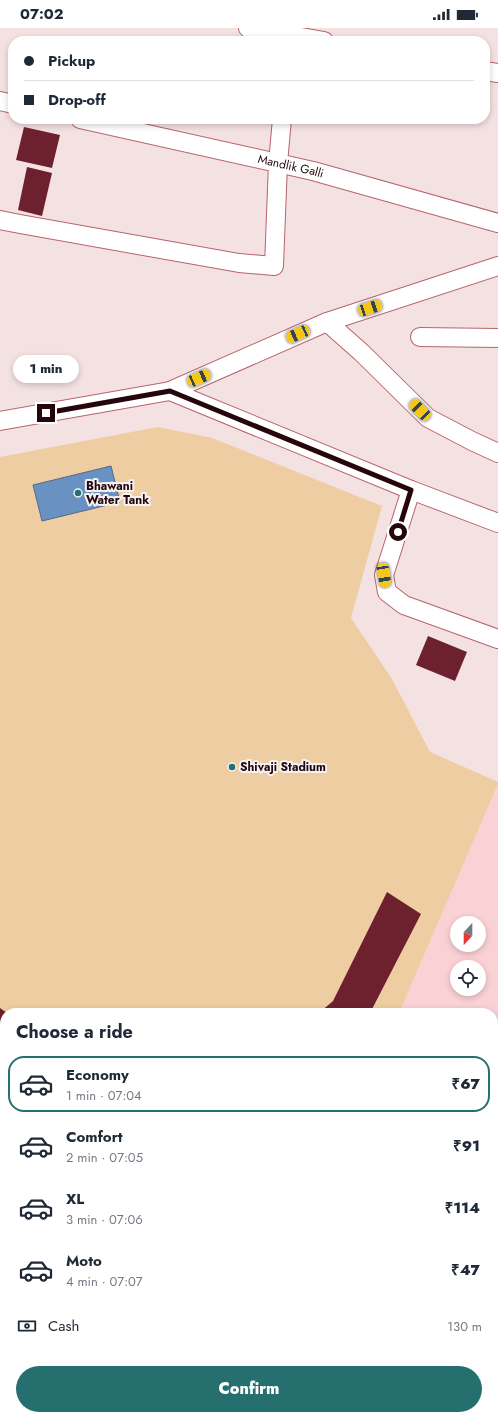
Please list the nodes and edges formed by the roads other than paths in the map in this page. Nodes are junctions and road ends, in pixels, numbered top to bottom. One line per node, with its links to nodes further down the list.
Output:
1 (248, 28): 2 (street)
2 (289, 35)
3 (102, 124): 5 (street, Mandlik Galli)
4 (282, 124): 5 (street)
5 (278, 163): 6 (street); 7 (street, Mandlik Galli)
6 (0, 220)
7 (498, 223)
8 (498, 266): 9 (street)
9 (327, 322): 12 (street); 14 (street)
10 (420, 337): 11 (street)
11 (498, 338)
12 (170, 391): 13 (street); 15 (street)
13 (0, 421)
14 (498, 453)
15 (411, 490): 16 (street); 17 (street)
16 (498, 523)
17 (498, 639)

